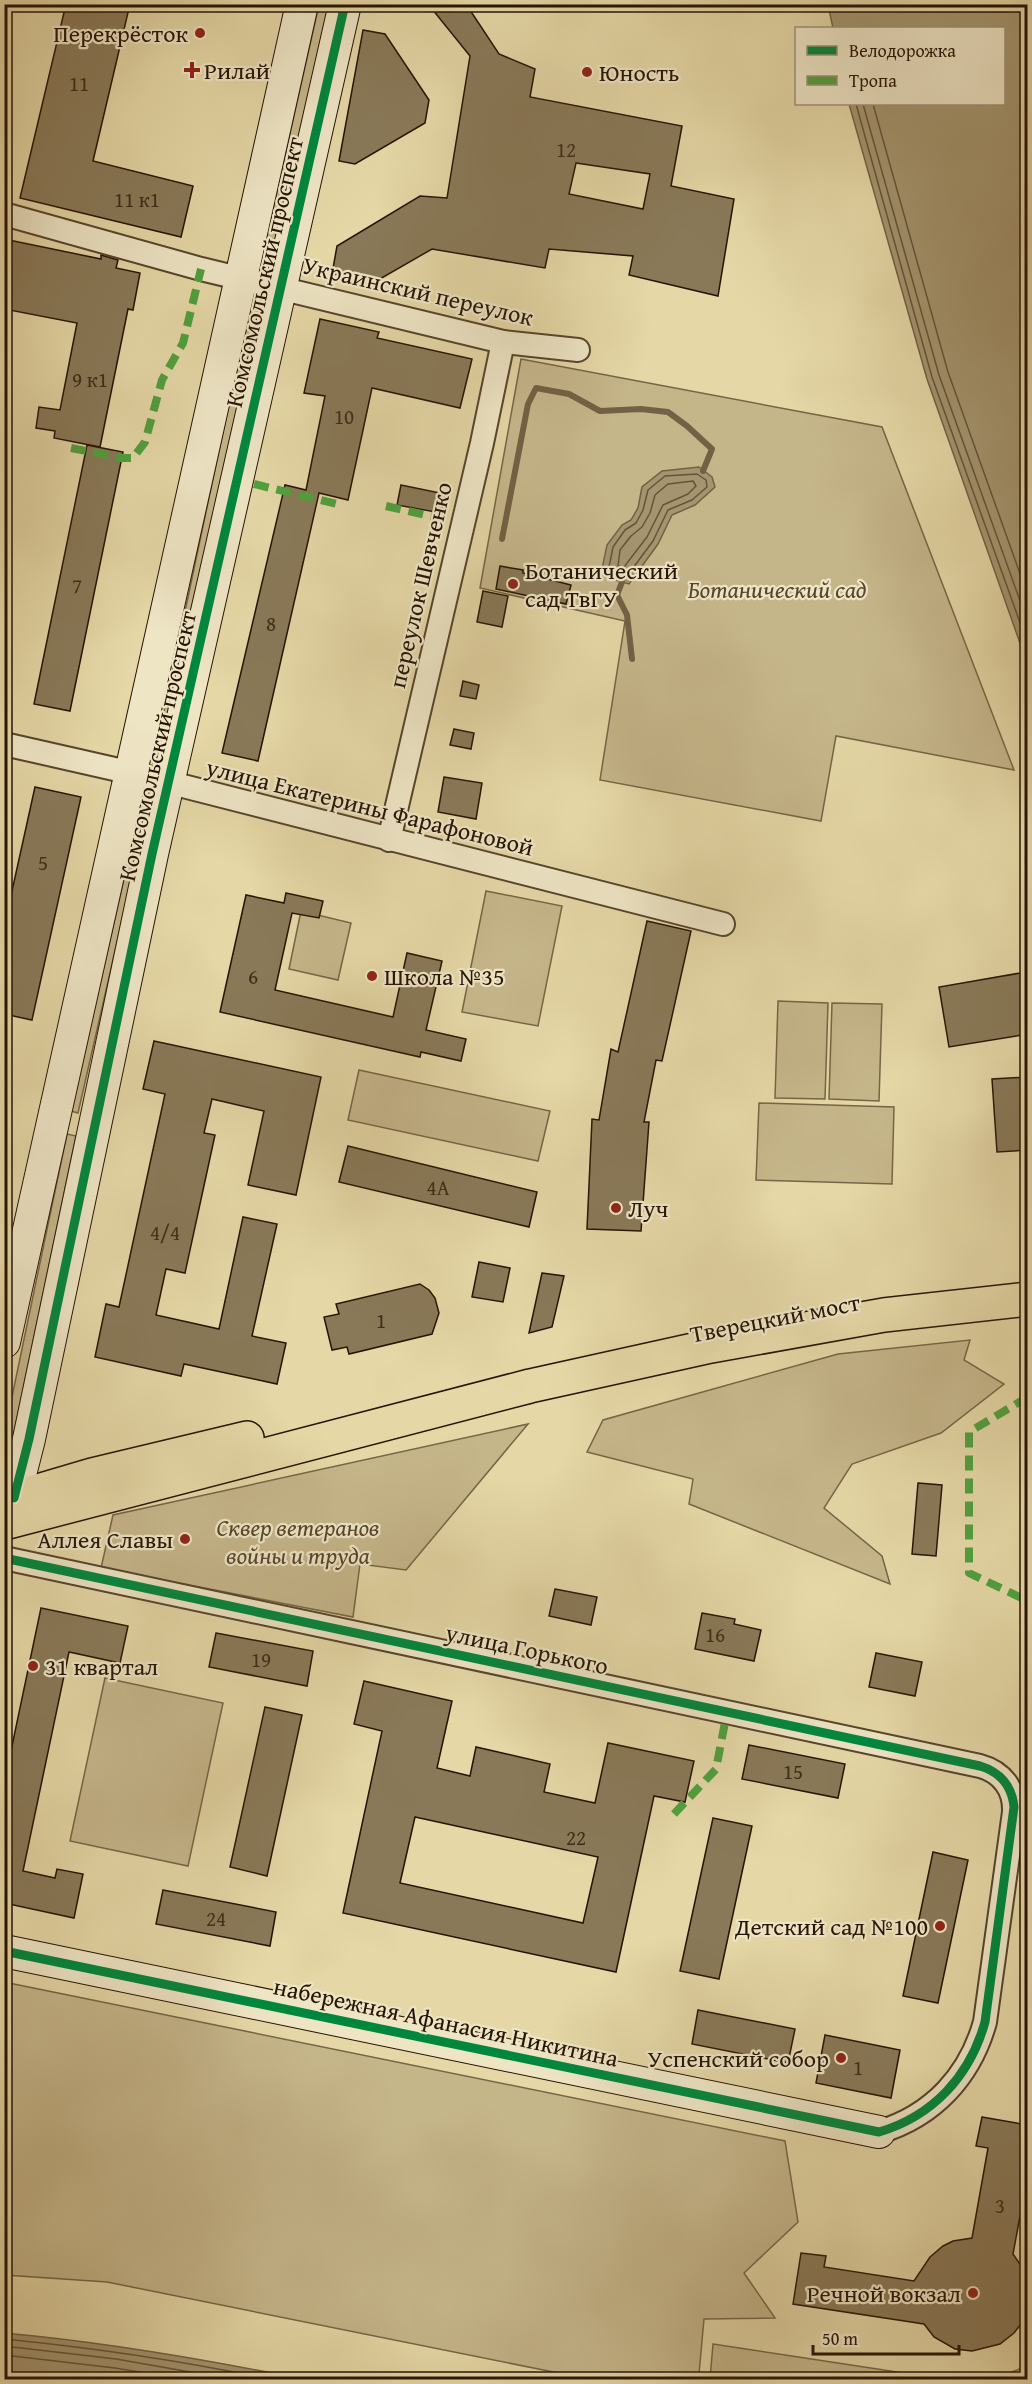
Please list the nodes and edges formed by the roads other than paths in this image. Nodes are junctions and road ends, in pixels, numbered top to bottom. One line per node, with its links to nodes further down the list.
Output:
1 (302, 4): 4 (street, Комсомольский проспект)
2 (345, 4): 5 (street, Комсомольский проспект)
3 (4, 214): 4 (street, Украинский переулок)
4 (240, 278): 5 (street, Украинский переулок); 9 (street, Комсомольский проспект)
5 (280, 288): 6 (street, Украинский переулок); 10 (street, Комсомольский проспект)
6 (503, 342): 7 (street, Украинский переулок); 11 (street, переулок Шевченко)
7 (578, 350)
8 (4, 744): 9 (street, улица Екатерины Фарафоновой)
9 (132, 773): 10 (street, улица Екатерины Фарафоновой); 13 (street, Комсомольский проспект)
10 (168, 782): 11 (street, улица Екатерины Фарафоновой); 14 (street, Комсомольский проспект)
11 (389, 840): 12 (street, улица Екатерины Фарафоновой)
12 (723, 924)
13 (54, 1121): 14 (street); 17 (street, Комсомольский проспект)
14 (94, 1130): 19 (street, Комсомольский проспект)
15 (1028, 1283): 18 (main road, Тверецкий мост)
16 (1028, 1299): 18 (main road, Тверецкий мост)
17 (4, 1342)
18 (528, 1378): 19 (main road)
19 (7, 1516)
20 (4, 1558): 22 (street, улица Горького)
21 (6, 1951): 22 (street, набережная Афанасия Никитина)
22 (879, 2132)

